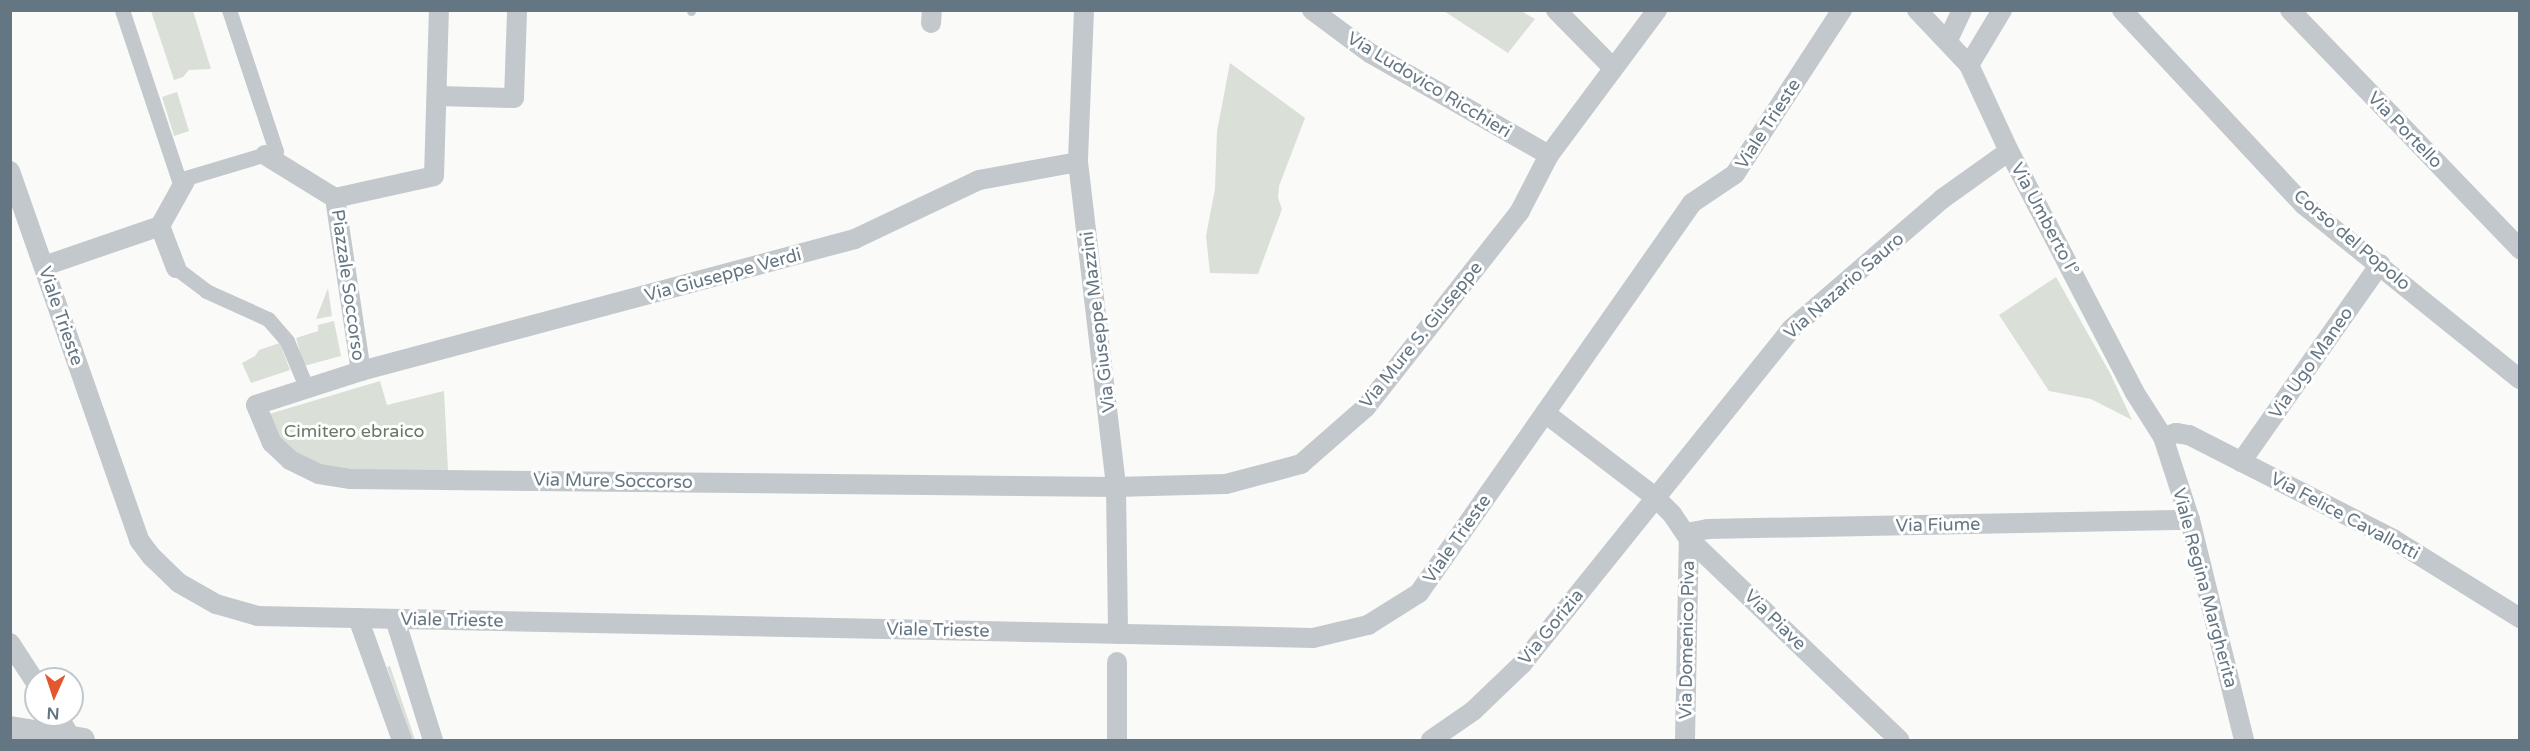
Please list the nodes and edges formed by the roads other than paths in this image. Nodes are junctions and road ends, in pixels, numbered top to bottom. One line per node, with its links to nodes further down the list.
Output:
1 (122, 10): 2 (street)
2 (230, 10)
3 (439, 10): 18 (street)
4 (517, 10): 18 (street)
5 (1084, 10): 22 (street, Via Giuseppe Mazzini)
6 (1312, 10): 21 (street, Via Ludovico Ricchieri)
7 (1556, 10): 17 (street)
8 (1657, 10): 17 (street, Via Mure S. Giuseppe)
9 (1842, 10): 34 (street, Viale Trieste)
10 (1917, 10): 15 (street, Via Umberto I°)
11 (1962, 10): 15 (street)
12 (2002, 10): 16 (street)
13 (2290, 10): 27 (street, Via Portello)
14 (2127, 12): 28 (street, Corso del Popolo)
15 (1948, 40): 16 (street, Via Umberto I°)
16 (1969, 65): 19 (street, Via Umberto I°)
17 (1613, 68): 21 (street, Via Mure S. Giuseppe)
18 (437, 96): 25 (street)
19 (2009, 151): 35 (street, Via Umberto I°); 38 (street, Via Nazario Sauro)
20 (266, 154): 25 (street)
21 (1549, 155): 37 (street, Via Mure S. Giuseppe)
22 (1078, 162): 31 (street, Via Giuseppe Verdi); 37 (street, Via Giuseppe Mazzini)
23 (10, 171): 29 (street, Viale Trieste)
24 (185, 181): 26 (street)
25 (335, 198): 31 (street, Piazzale Soccorso)
26 (160, 226): 29 (street); 30 (street)
27 (2520, 249)
28 (2380, 264): 32 (street, Corso del Popolo); 36 (street, Via Ugo Maneo)
29 (44, 266): 41 (street, Viale Trieste)
30 (176, 268): 33 (street)
31 (361, 371): 33 (street, Via Mure Soccorso)
32 (2520, 379)
33 (307, 389): 37 (street, Via Mure Soccorso)
34 (1545, 413): 38 (street, Via Piave); 44 (street, Viale Trieste)
35 (2163, 437): 36 (street, Via Felice Cavallotti); 39 (street, Viale Regina Margherita)
36 (2241, 462): 42 (street, Via Felice Cavallotti)
37 (1116, 487): 44 (street, Via Giuseppe Mazzini)
38 (1655, 497): 40 (street, Via Piave); 54 (street, Via Gorizia)
39 (2190, 520): 40 (street, Via Fiume); 57 (street, Viale Regina Margherita)
40 (1687, 536): 55 (street, Via Domenico Piva); 56 (street, Via Piave)
41 (358, 618): 43 (street, Viale Trieste); 51 (street)
42 (2520, 618)
43 (395, 619): 44 (street, Viale Trieste); 52 (street)
44 (1118, 634)
45 (10, 643): 47 (street)
46 (1117, 662): 53 (street)
47 (26, 667)
48 (67, 727): 50 (street)
49 (10, 728): 50 (street)
50 (78, 740)
51 (402, 741)
52 (433, 741)
53 (1117, 741)
54 (1431, 741)
55 (1685, 741)
56 (1899, 741)
57 (2244, 741)

